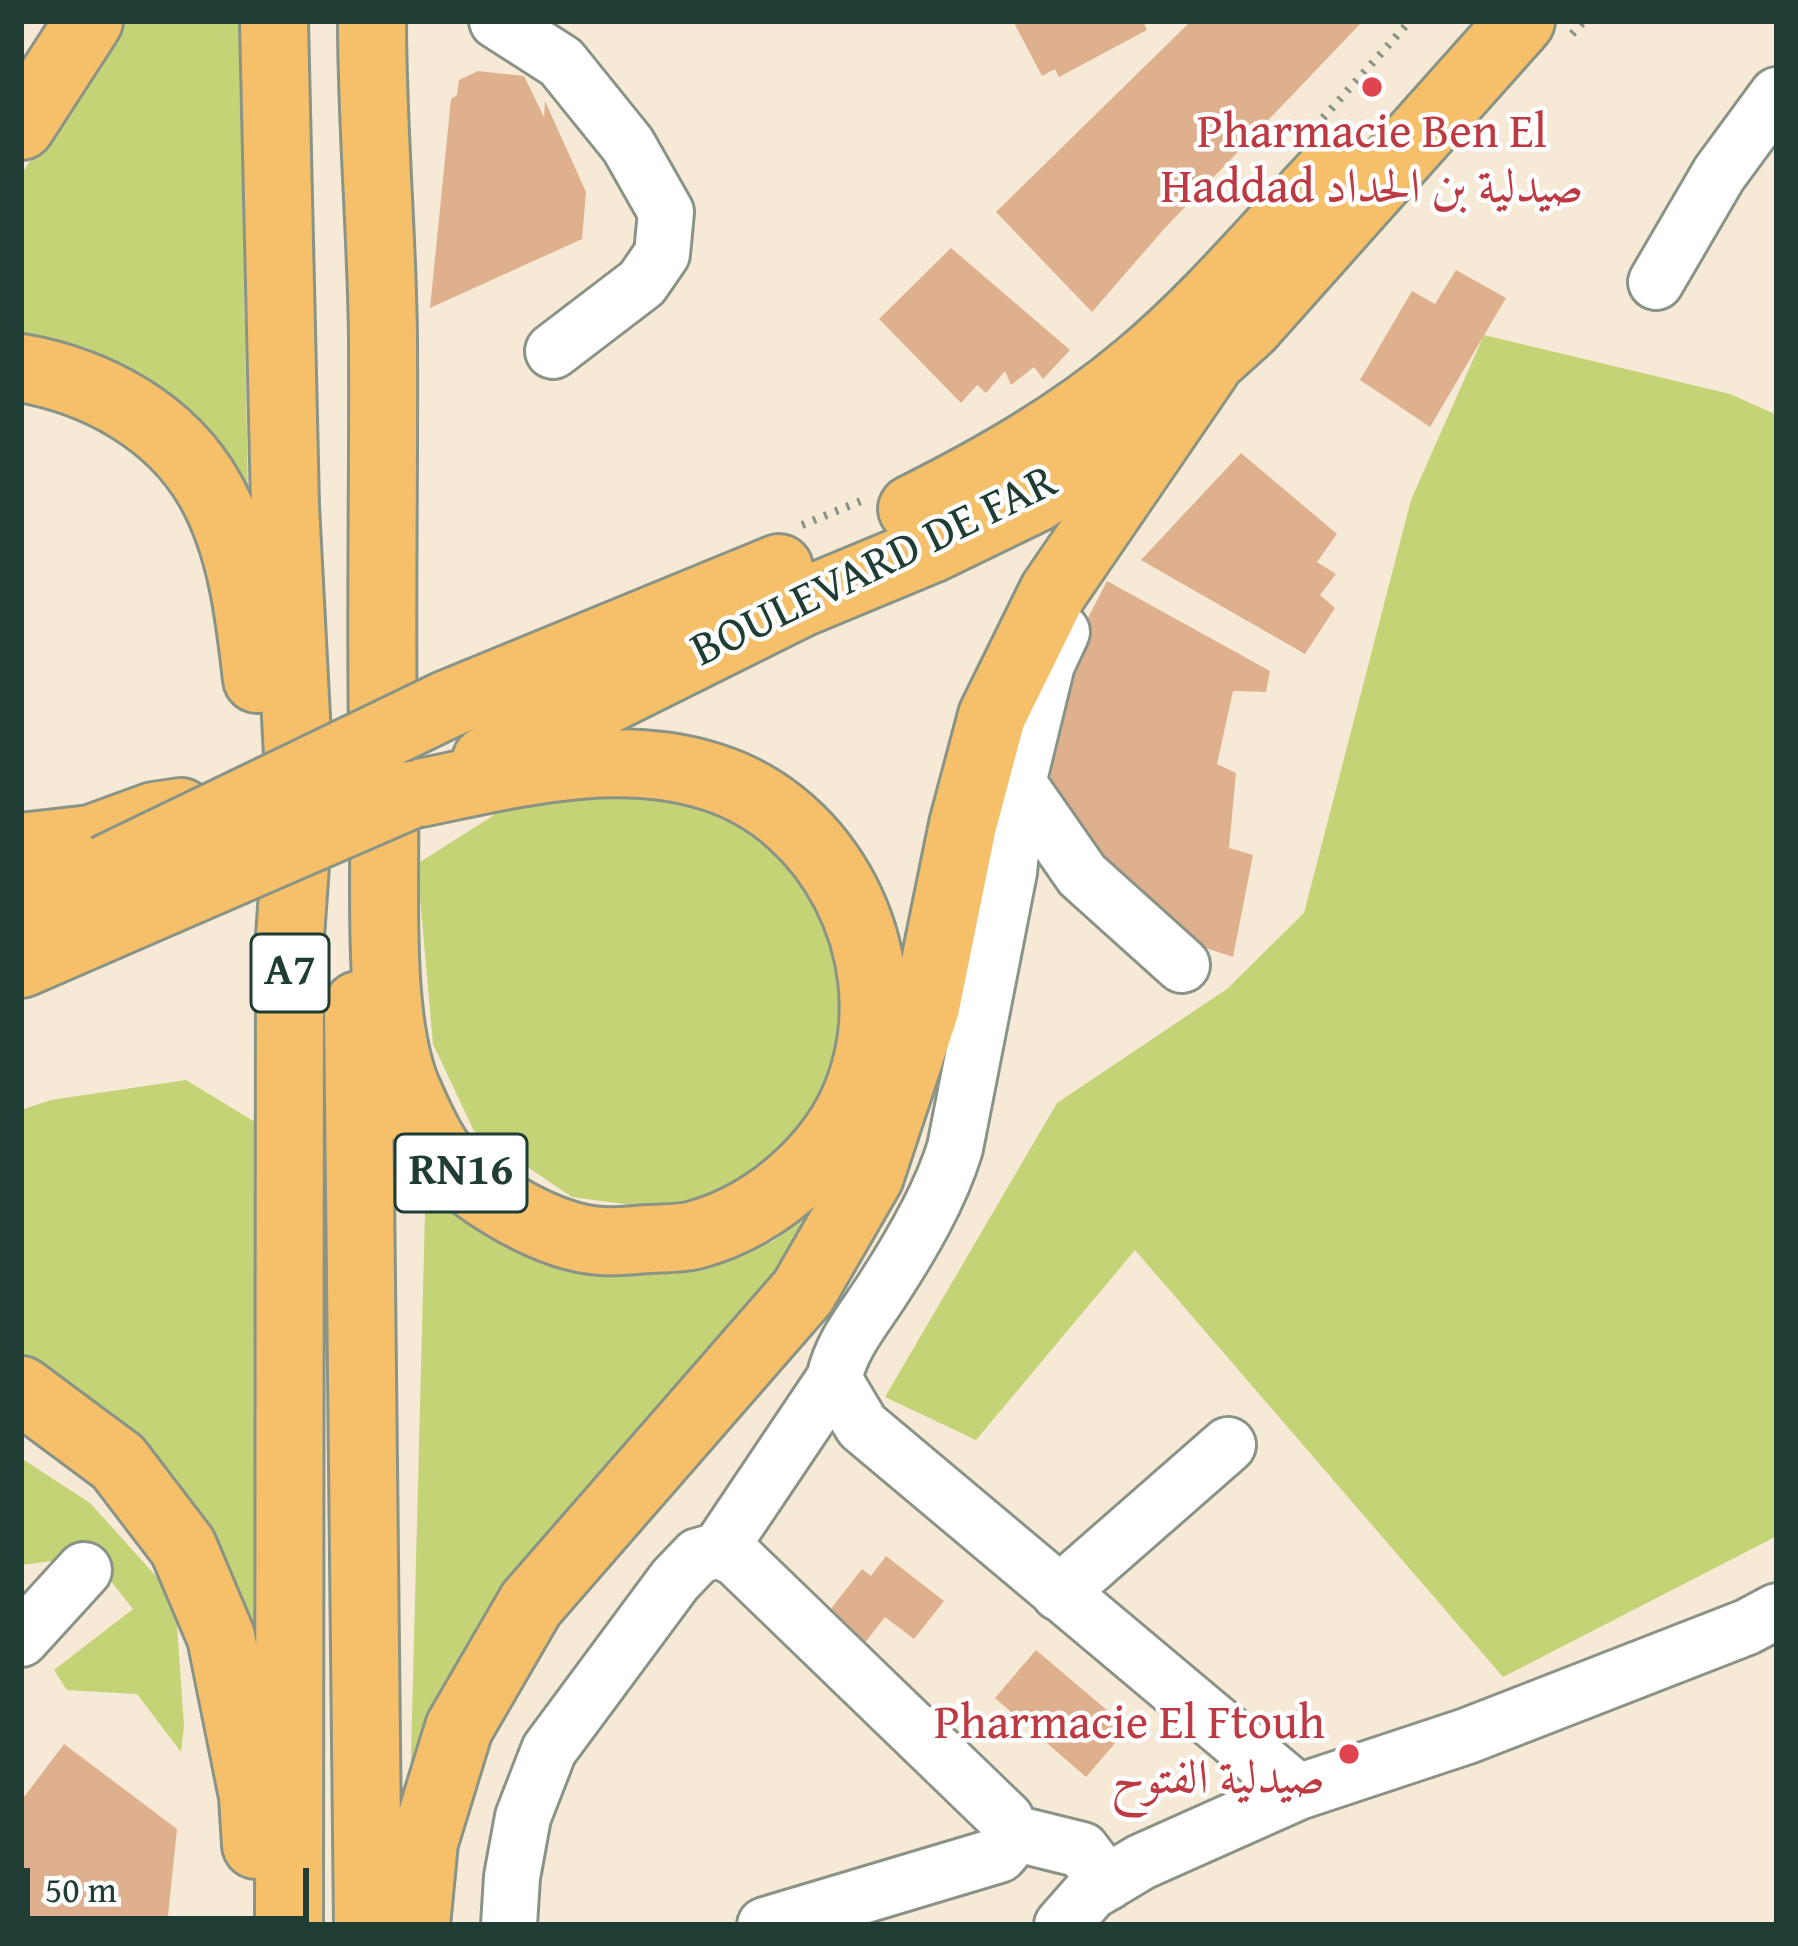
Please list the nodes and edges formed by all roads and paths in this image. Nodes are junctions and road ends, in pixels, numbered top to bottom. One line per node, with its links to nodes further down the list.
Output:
1 (89, 21): 11 (highway)
2 (274, 21): 25 (highway, A7)
3 (342, 21): 41 (highway, A7)
4 (371, 21): 20 (highway, RN16)
5 (496, 21): 13 (street)
6 (1410, 21): 10 (path)
7 (1468, 21): 21 (highway, BOULEVARD DE FAR / RN16, bridge)
8 (1521, 21): 14 (highway, BOULEVARD DE FAR)
9 (1777, 95): 12 (street)
10 (1320, 122)
11 (21, 126)
12 (1656, 282)
13 (553, 351)
14 (1207, 367): 16 (highway); 20 (highway, BOULEVARD DE FAR)
15 (21, 368): 25 (highway)
16 (1126, 488): 19 (street); 42 (highway)
17 (880, 494): 18 (path)
18 (793, 529)
19 (1018, 783): 27 (street); 28 (street)
20 (410, 795): 23 (highway, RN16, bridge)
21 (255, 799): 22 (highway); 23 (highway, RN16, bridge)
22 (21, 847)
23 (106, 898): 24 (highway, RN16); 26 (highway, RN16)
24 (21, 914)
25 (290, 936): 40 (highway, A7)
26 (21, 964)
27 (1182, 965)
28 (834, 1379): 31 (street); 33 (street)
29 (21, 1390): 39 (highway)
30 (1228, 1445): 33 (street)
31 (719, 1550): 37 (street); 43 (street)
32 (84, 1570): 35 (street)
33 (1058, 1593): 36 (street)
34 (1777, 1611): 36 (street)
35 (21, 1639)
36 (1298, 1792): 38 (street)
37 (1010, 1832): 38 (street); 44 (street)
38 (1107, 1883): 45 (street)
39 (261, 1925)
40 (289, 1925)
41 (368, 1925)
42 (416, 1925)
43 (509, 1925)
44 (765, 1925)
45 (1062, 1925)

